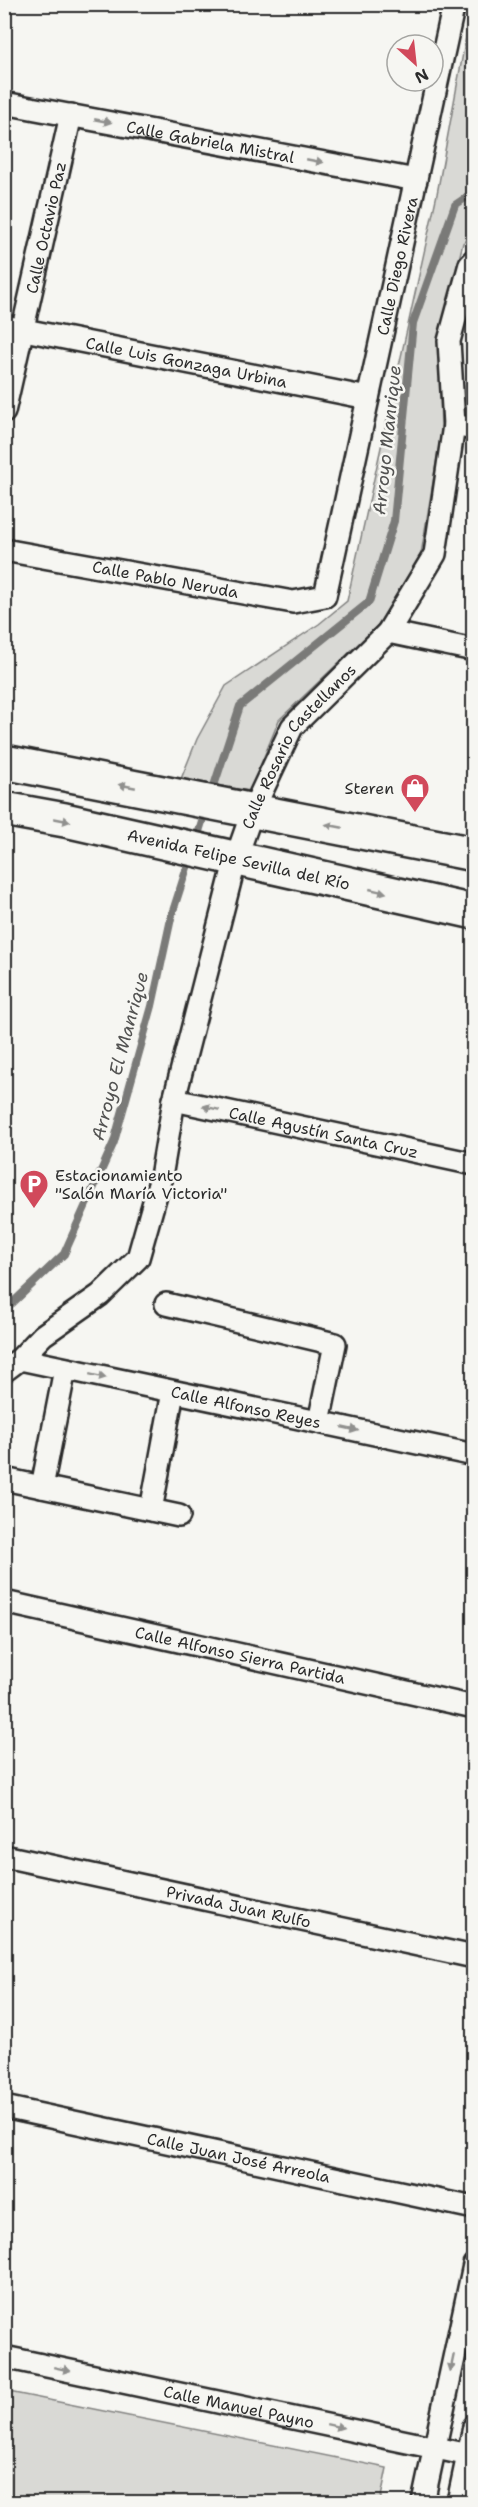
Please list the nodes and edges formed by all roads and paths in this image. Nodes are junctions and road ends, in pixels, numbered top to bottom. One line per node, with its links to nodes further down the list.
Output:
1 (454, 4): 4 (street, Calle Diego Rivera)
2 (4, 103): 3 (street, Calle Gabriela Mistral)
3 (71, 115): 4 (street, Calle Gabriela Mistral, one-way to 4); 6 (street, Calle Octavio Paz)
4 (416, 180): 7 (street, Calle Diego Rivera)
5 (474, 260): 9 (street, Calle Rosario Castellanos)
6 (14, 328): 7 (street, Calle Luis Gonzaga Urbina); 8 (street, Calle Octavio Paz)
7 (368, 398): 11 (street, Calle Diego Rivera)
8 (4, 412)
9 (464, 427): 12 (street, Calle Rosario Castellanos)
10 (4, 550): 11 (street, Calle Pablo Neruda)
11 (325, 596)
12 (388, 632): 13 (street); 15 (street, Calle Rosario Castellanos)
13 (474, 650)
14 (4, 762): 15 (main road, one-way to 14)
15 (242, 808): 17 (main road, one-way to 15); 18 (street, Calle Rosario Castellanos)
16 (4, 809): 18 (main road, Avenida Felipe Sevilla del Río, one-way to 18)
17 (474, 854)
18 (227, 856): 19 (main road, Avenida Felipe Sevilla del Río, one-way to 19); 20 (street, Calle Rosario Castellanos)
19 (474, 912)
20 (174, 1100): 21 (street, Calle Agustín Santa Cruz, one-way to 20); 23 (street, Calle Rosario Castellanos)
21 (474, 1164)
22 (166, 1304): 26 (street)
23 (12, 1365): 24 (street, Calle Alfonso Reyes)
24 (65, 1369): 25 (street, Calle Alfonso Reyes, one-way to 25); 29 (street)
25 (173, 1392): 26 (street, Calle Alfonso Reyes); 30 (street)
26 (319, 1422): 27 (street, Calle Alfonso Reyes, one-way to 27)
27 (474, 1455)
28 (4, 1479): 29 (street)
29 (42, 1487): 30 (street)
30 (151, 1510): 31 (street)
31 (179, 1516)
32 (4, 1602): 33 (street, Calle Alfonso Sierra Partida)
33 (474, 1707)
34 (4, 1856): 35 (street, Privada Juan Rulfo)
35 (474, 1957)
36 (5, 2109): 37 (street, Calle Juan José Arreola)
37 (474, 2208)
38 (474, 2265): 41 (street, one-way to 41)
39 (4, 2357): 41 (street, Calle Manuel Payno, one-way to 41)
40 (474, 2427): 42 (street)
41 (434, 2447): 42 (street, Calle Manuel Payno); 43 (street)
42 (471, 2455): 44 (street)
43 (423, 2502)
44 (458, 2502)

